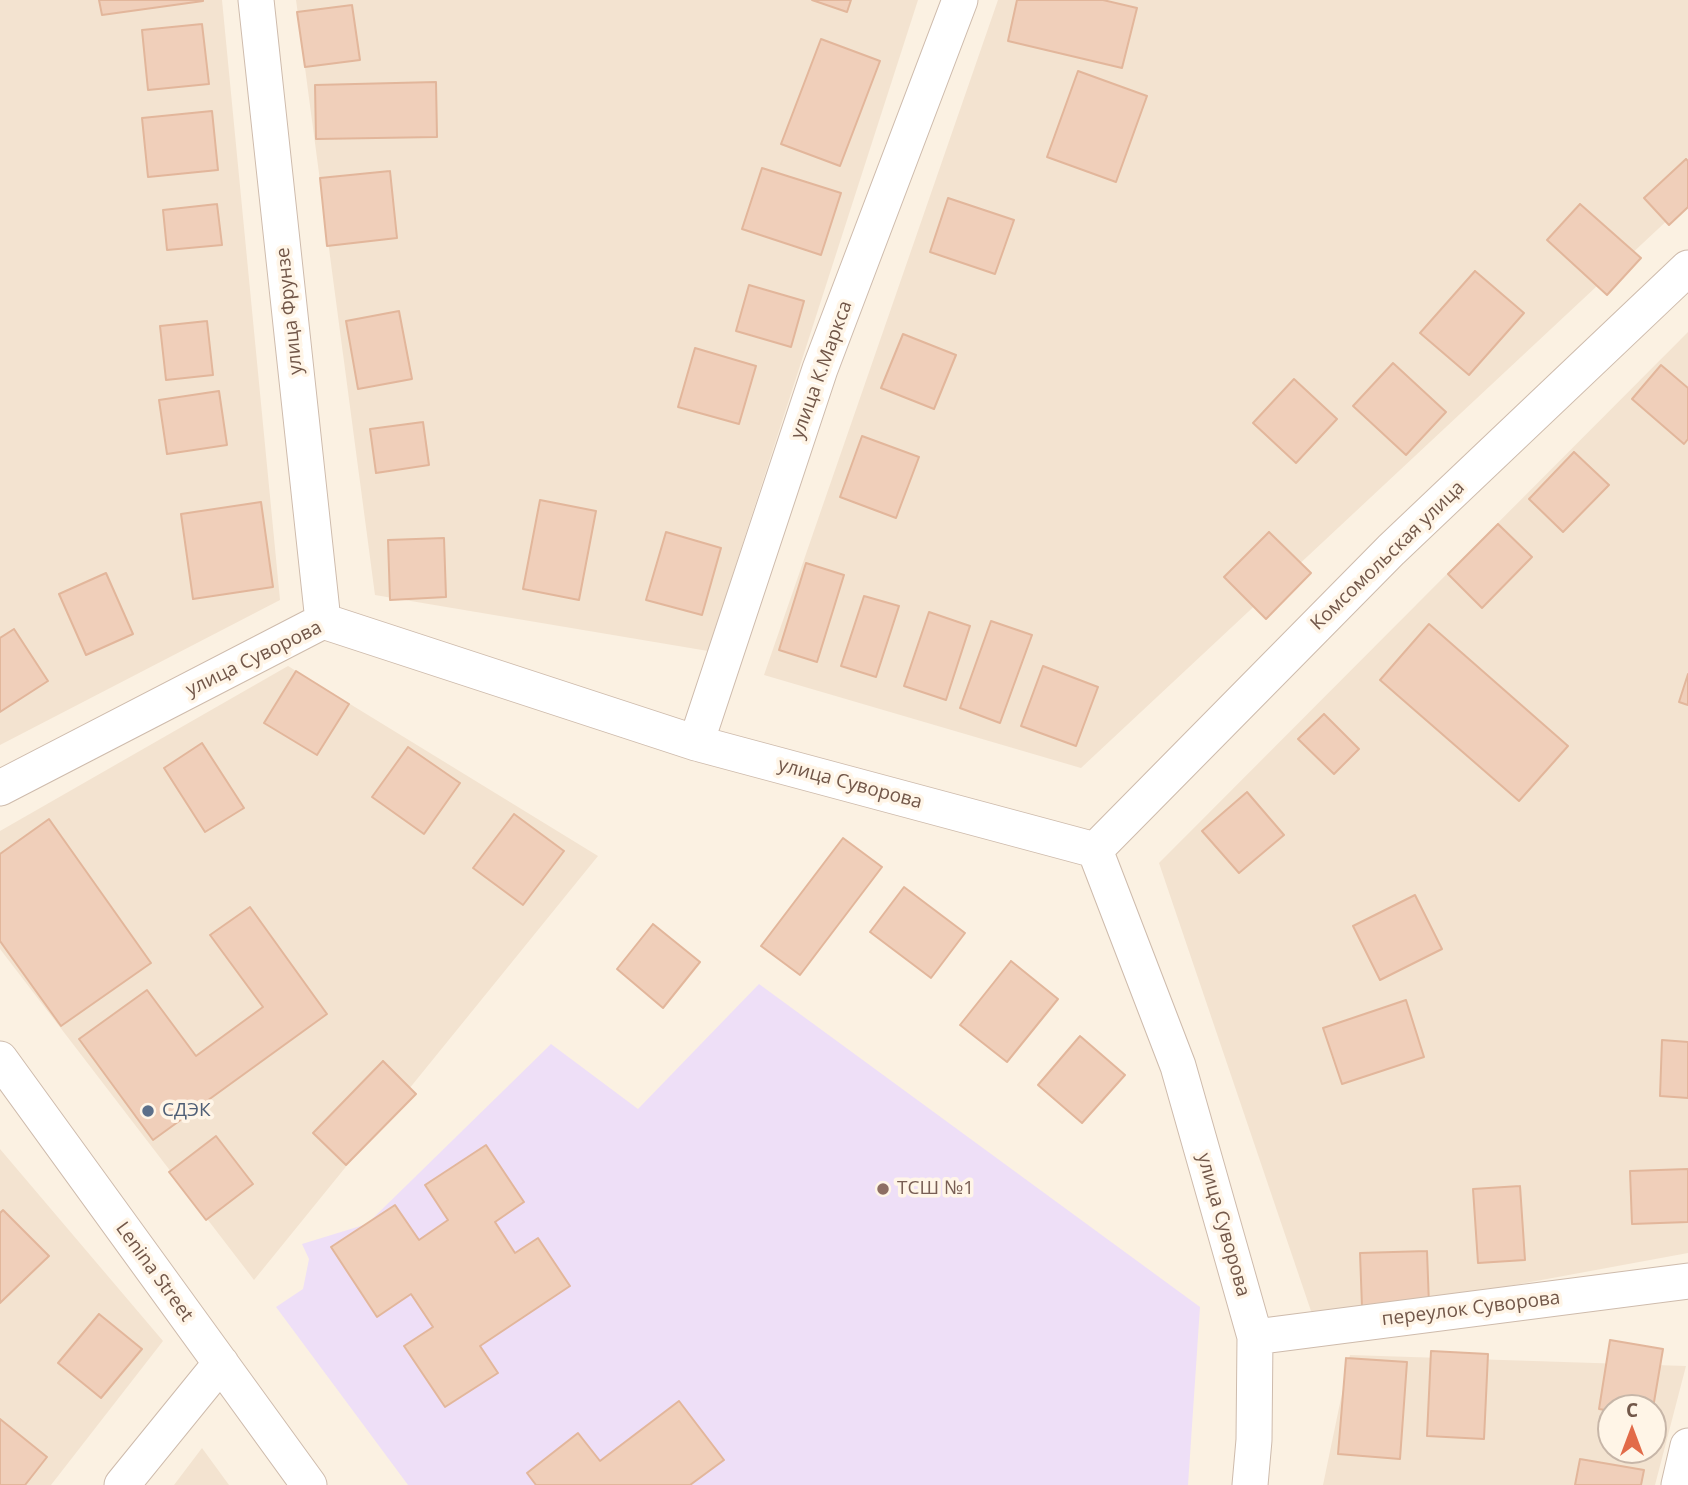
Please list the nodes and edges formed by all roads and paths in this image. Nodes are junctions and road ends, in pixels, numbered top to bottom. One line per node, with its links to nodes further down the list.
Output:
1 (256, 0): 4 (street, улица Фрунзе)
2 (960, 0): 5 (street, улица К.Маркса)
3 (1688, 268): 7 (street, Комсомольская улица)
4 (323, 621): 5 (street, улица Суворова); 6 (street, улица Суворова)
5 (695, 743): 7 (street, улица Суворова)
6 (0, 788)
7 (1095, 850): 10 (street, улица Суворова)
8 (0, 1059): 11 (street, Lenina Street)
9 (1688, 1280): 10 (street, переулок Суворова)
10 (1255, 1337): 15 (street, улица Суворова)
11 (220, 1363): 13 (street); 14 (street, Lenina Street)
12 (1688, 1446): 16 (street)
13 (122, 1485)
14 (309, 1485)
15 (1250, 1485)
16 (1679, 1485)

